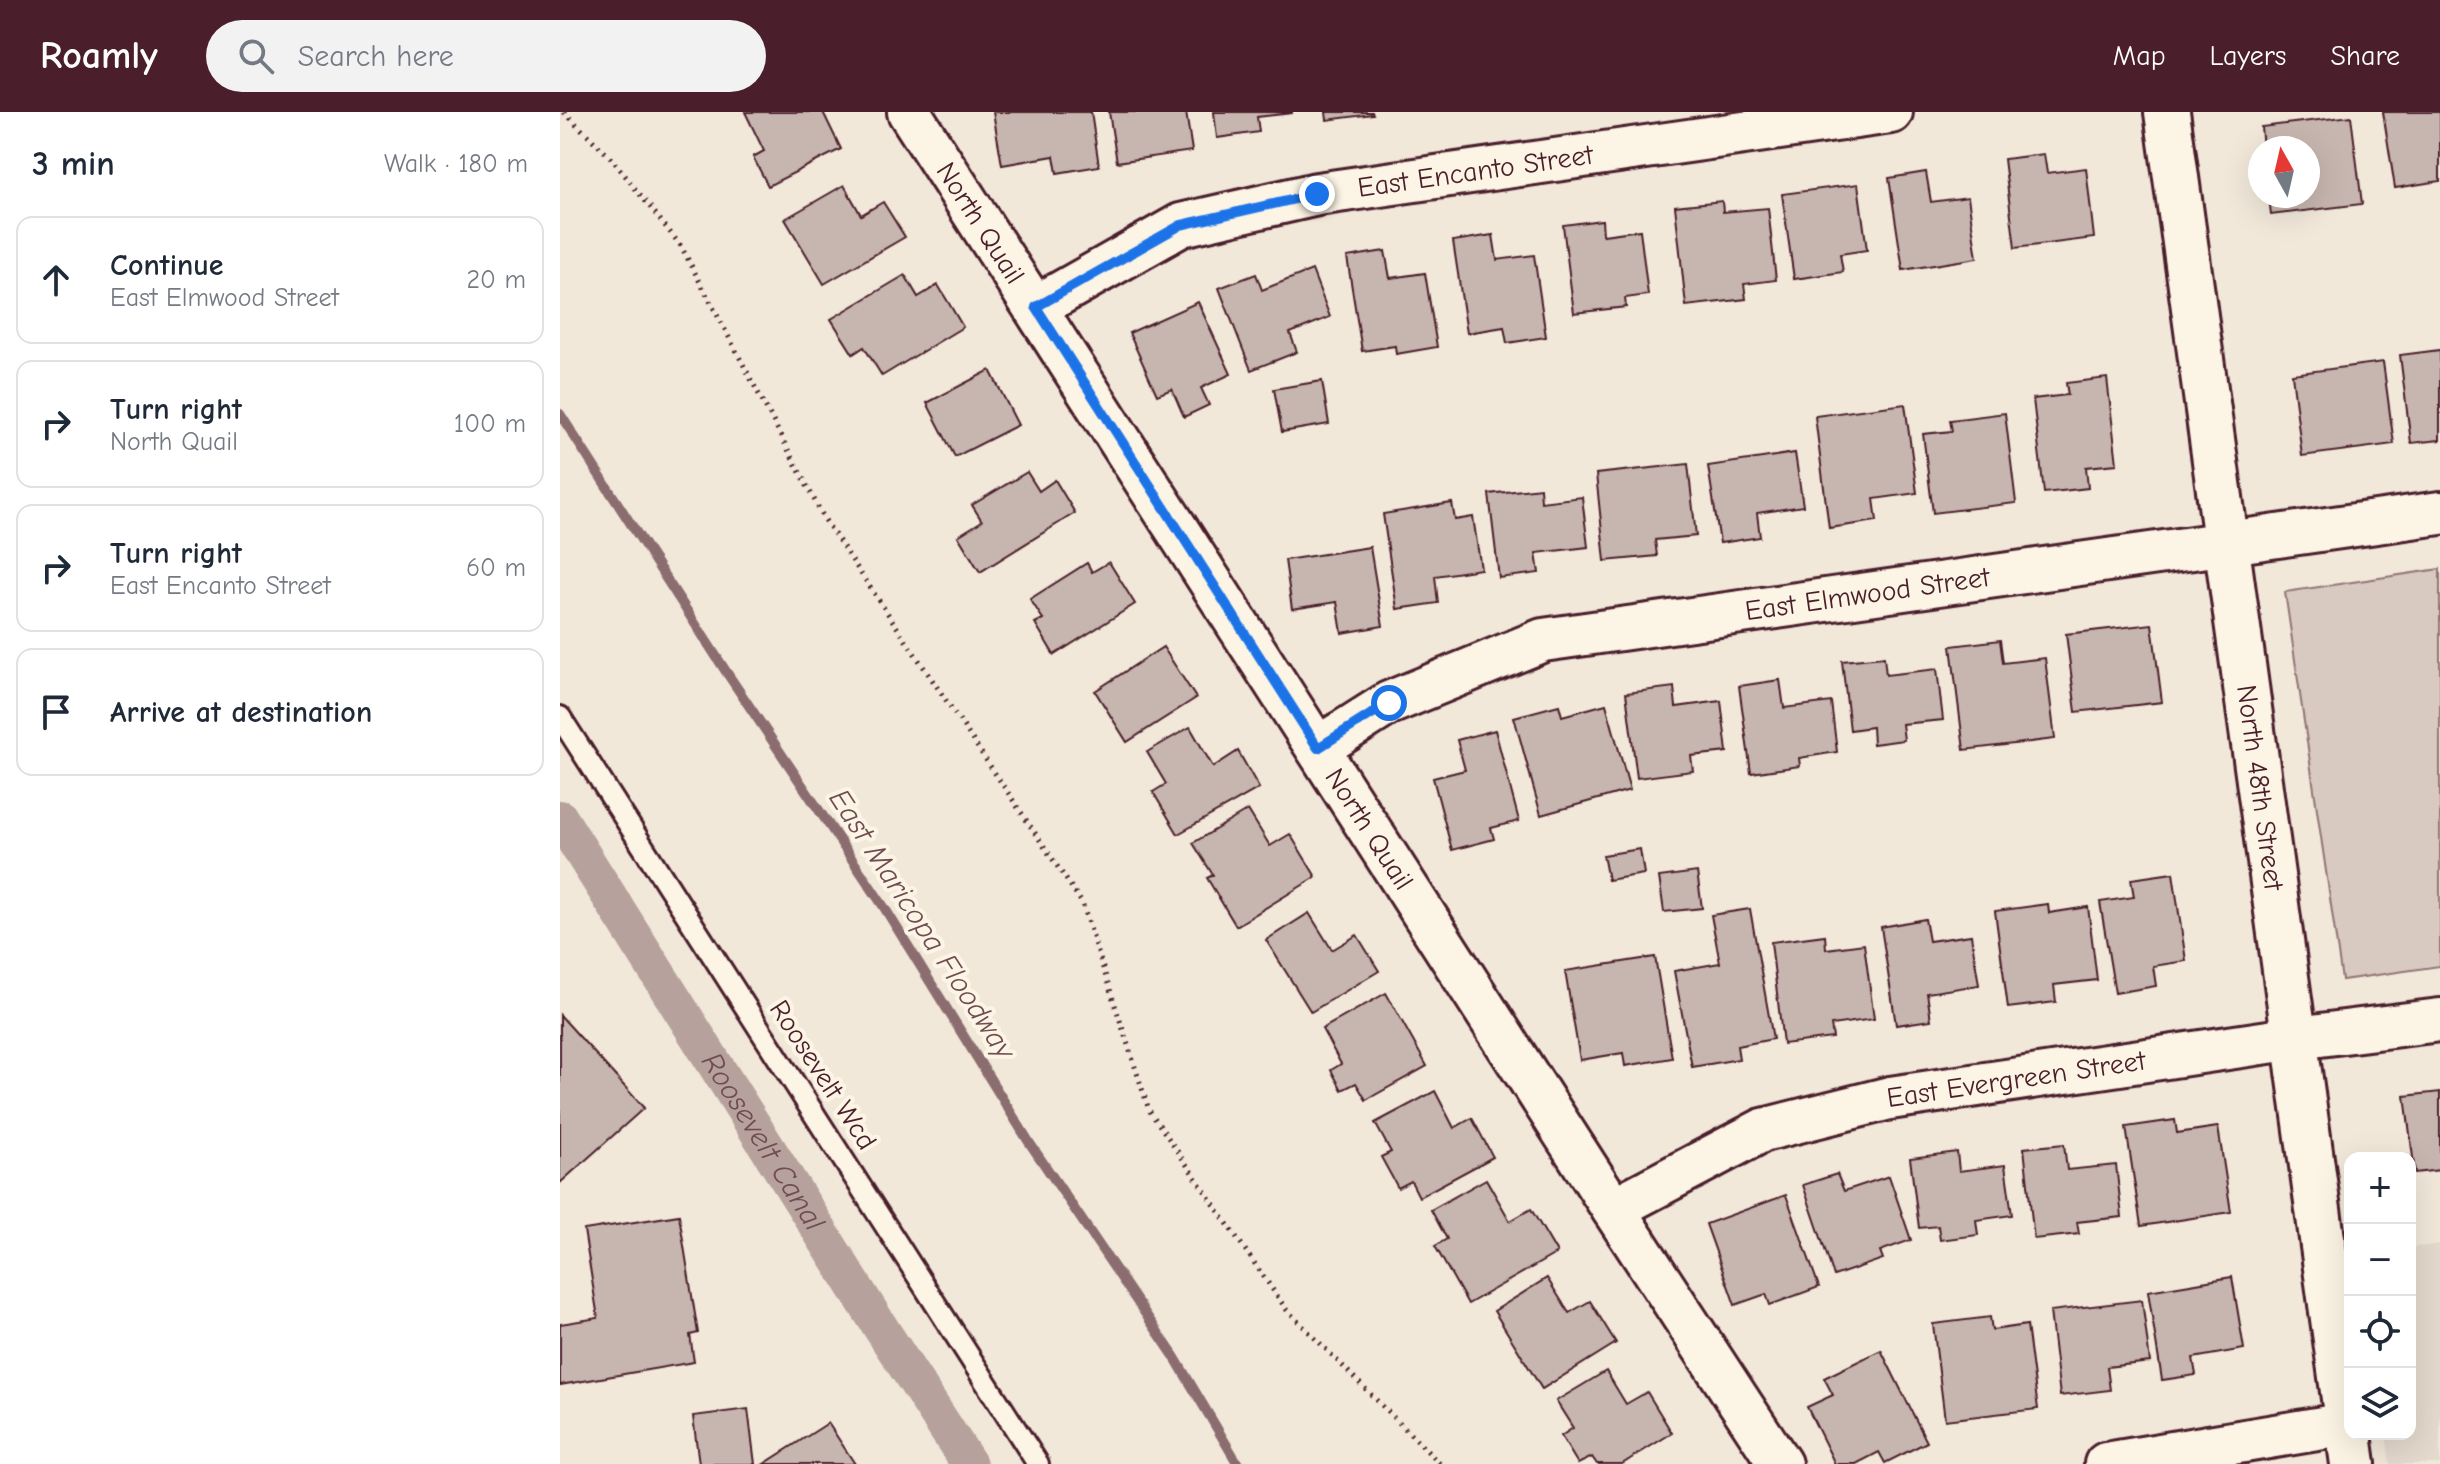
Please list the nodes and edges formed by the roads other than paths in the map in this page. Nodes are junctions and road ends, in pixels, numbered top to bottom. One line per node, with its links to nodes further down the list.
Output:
1 (909, 112): 4 (street, North Quail)
2 (1891, 112): 4 (street, East Encanto Street)
3 (2167, 112): 6 (street, North 48th Street)
4 (1036, 307): 8 (street, North Quail)
5 (2440, 513): 6 (street, East Elmwood Street)
6 (2225, 543): 8 (street, East Elmwood Street); 10 (street, North 48th Street)
7 (560, 717): 13 (lane, Roosevelt Wcd)
8 (1318, 748): 11 (street, North Quail)
9 (2440, 1020): 10 (street, East Evergreen Street)
10 (2296, 1038): 11 (street, East Evergreen Street); 12 (street, North 48th Street)
11 (1613, 1209): 14 (street, North Quail)
12 (2350, 1444): 15 (street)
13 (1038, 1464)
14 (1780, 1464)
15 (2106, 1464)

